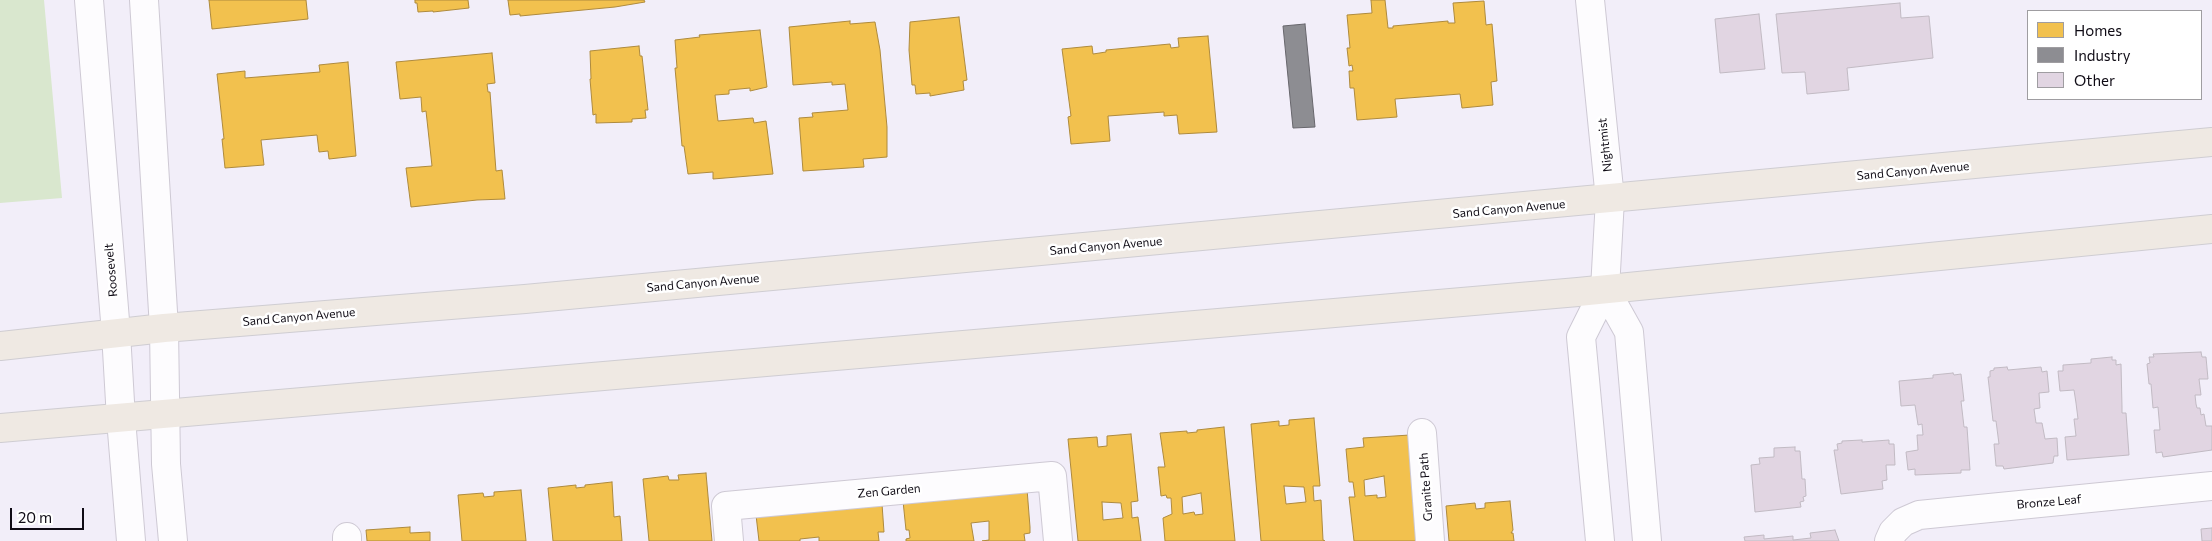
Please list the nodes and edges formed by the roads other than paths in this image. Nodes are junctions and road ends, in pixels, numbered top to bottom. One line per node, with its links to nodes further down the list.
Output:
1 (89, 0): 9 (street, Roosevelt)
2 (144, 0): 8 (street)
3 (1590, 0): 5 (street, Nightmist)
4 (2212, 142): 5 (main road, Sand Canyon Avenue)
5 (1610, 199): 7 (street, Nightmist); 8 (main road, Sand Canyon Avenue)
6 (2212, 230): 7 (main road)
7 (1605, 289): 11 (main road); 22 (street, Nightmist); 23 (street)
8 (164, 328): 9 (main road, Sand Canyon Avenue); 11 (street)
9 (116, 333): 10 (main road, Sand Canyon Avenue); 12 (street, Roosevelt)
10 (0, 346)
11 (165, 413): 12 (main road); 18 (street)
12 (120, 419): 13 (main road); 17 (street, Roosevelt)
13 (0, 428)
14 (1422, 433): 21 (street, Granite Path)
15 (2212, 486): 16 (street, Bronze Leaf)
16 (1891, 537)
17 (131, 541)
18 (173, 541)
19 (729, 541): 20 (street, Zen Garden)
20 (1058, 541)
21 (1430, 541)
22 (1600, 541)
23 (1647, 541)

